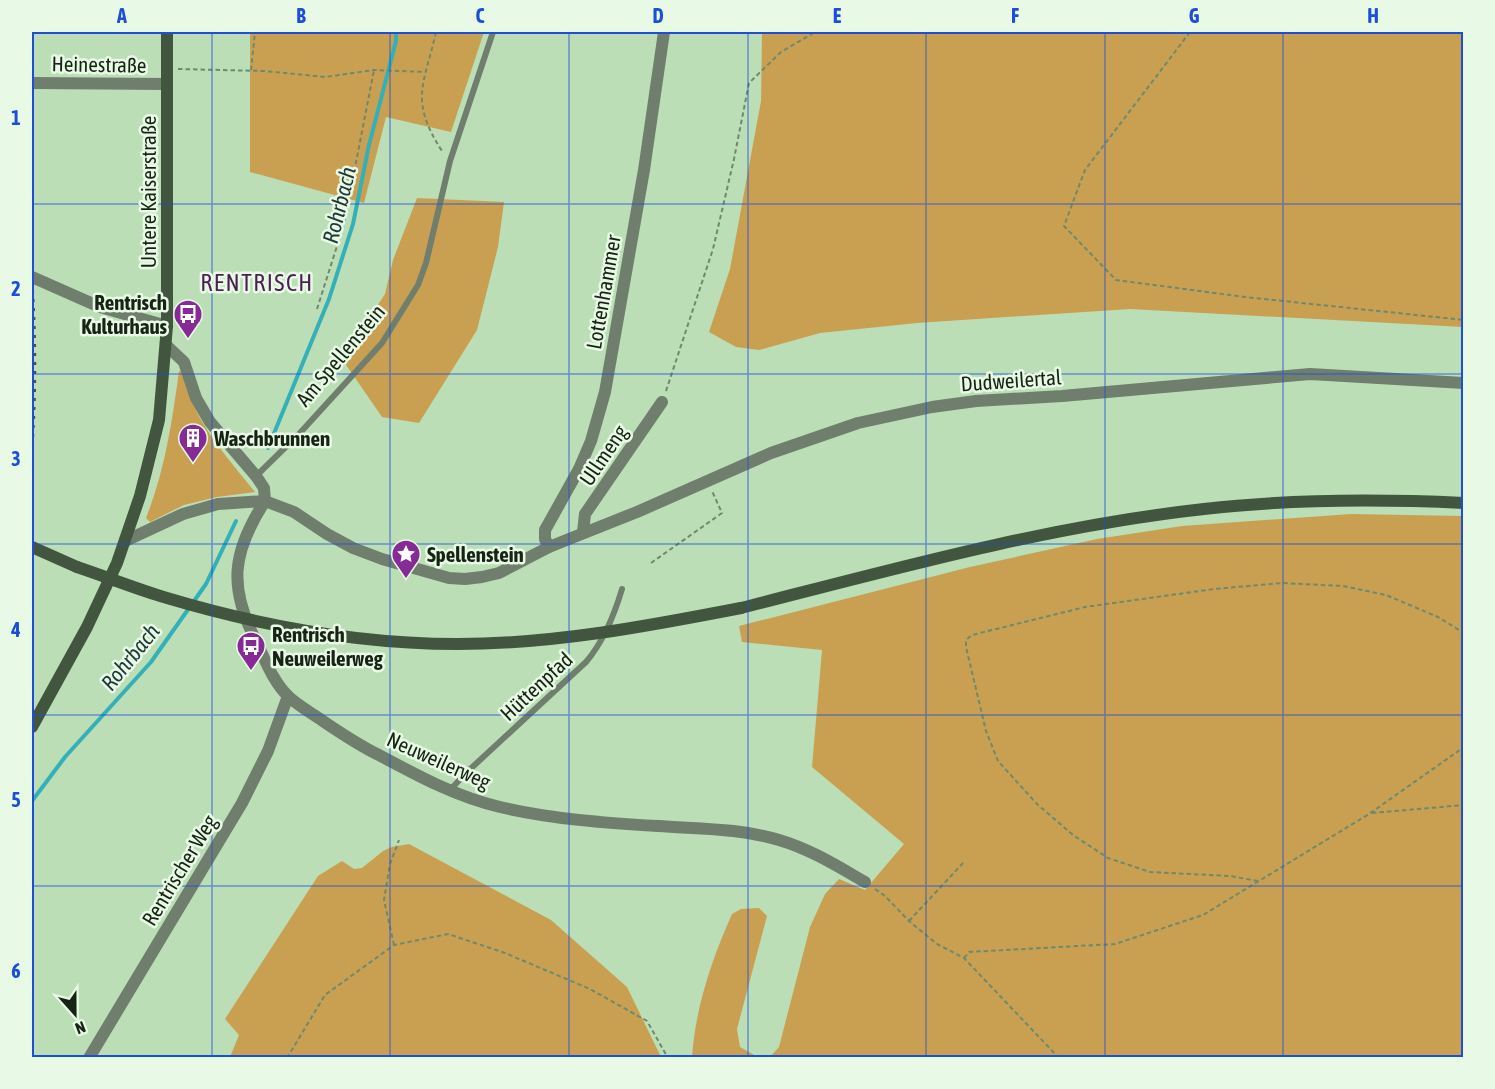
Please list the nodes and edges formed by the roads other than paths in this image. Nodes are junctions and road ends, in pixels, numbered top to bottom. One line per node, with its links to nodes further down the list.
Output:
1 (167, 32): 5 (main road, Untere Kaiserstraße)
2 (493, 32): 11 (lane, Am Spellenstein)
3 (664, 32): 17 (street, Lottenhammer)
4 (32, 83): 5 (street, Heinestraße)
5 (167, 84): 7 (main road, Untere Kaiserstraße)
6 (32, 277): 7 (street)
7 (167, 326): 8 (main road, Untere Kaiserstraße)
8 (166, 345): 11 (street); 15 (main road, Untere Kaiserstraße)
9 (1464, 383): 14 (street, Dudweilertal)
10 (662, 402): 14 (street, Ullmeng)
11 (256, 476): 12 (street)
12 (265, 501): 15 (street); 17 (street); 19 (street, Neuweilerweg)
13 (1464, 503): 16 (main road, bridge)
14 (583, 532): 17 (street)
15 (125, 541): 20 (main road, Untere Kaiserstraße)
16 (33, 547)
17 (549, 547)
18 (622, 589): 21 (lane, Hüttenpfad)
19 (288, 696): 21 (street, Neuweilerweg); 23 (street, Rentrischer Weg)
20 (32, 727)
21 (450, 790): 22 (street, Neuweilerweg)
22 (865, 882)
23 (89, 1058)

